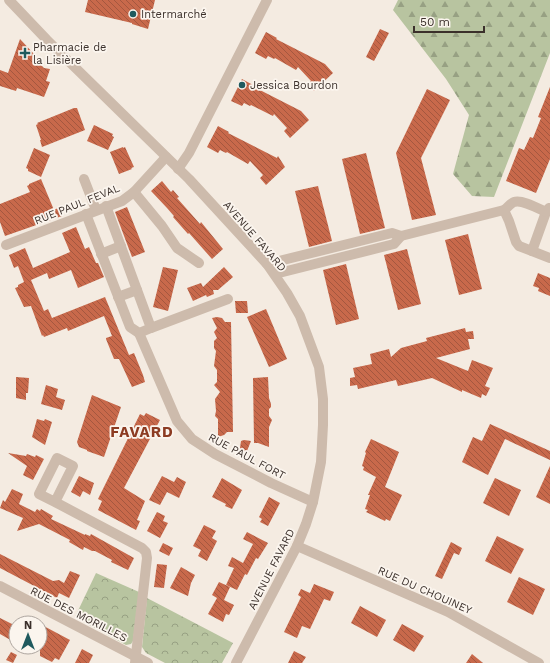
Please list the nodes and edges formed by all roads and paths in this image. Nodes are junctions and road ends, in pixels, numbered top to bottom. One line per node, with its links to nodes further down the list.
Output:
1 (9, 0): 3 (street, AVENUE FAVARD)
2 (267, 0): 4 (street)
3 (166, 157): 4 (street, AVENUE FAVARD); 6 (street, RUE PAUL FEVAL)
4 (178, 169): 19 (street, AVENUE FAVARD)
5 (84, 179): 8 (street)
6 (134, 192): 7 (street, RUE PAUL FEVAL); 18 (street)
7 (106, 206): 8 (street, RUE PAUL FEVAL); 14 (street)
8 (96, 210): 11 (street, RUE PAUL FEVAL)
9 (504, 210): 10 (street); 12 (street); 15 (street)
10 (548, 210): 15 (street)
11 (86, 214): 13 (street, RUE PAUL FEVAL); 16 (street, RUE PAUL FORT)
12 (401, 236): 19 (street); 20 (street)
13 (6, 245)
14 (121, 246): 16 (street); 21 (street)
15 (532, 250): 17 (street)
16 (102, 254): 22 (street, RUE PAUL FORT)
17 (550, 258)
18 (199, 263)
19 (267, 264): 20 (street, AVENUE FAVARD)
20 (275, 274): 27 (street, AVENUE FAVARD)
21 (138, 290): 22 (street); 24 (street)
22 (118, 297): 25 (street, RUE PAUL FORT)
23 (228, 299): 24 (street)
24 (151, 328): 25 (street)
25 (139, 333): 27 (street, RUE PAUL FORT)
26 (55, 502): 30 (street)
27 (313, 502): 28 (street, AVENUE FAVARD)
28 (297, 546): 32 (street, AVENUE FAVARD); 33 (street, RUE DU CHOUINEY)
29 (0, 586): 30 (street, RUE DES MORILLES)
30 (135, 660): 31 (street, RUE DES MORILLES)
31 (148, 663)
32 (236, 663)
33 (539, 663)

